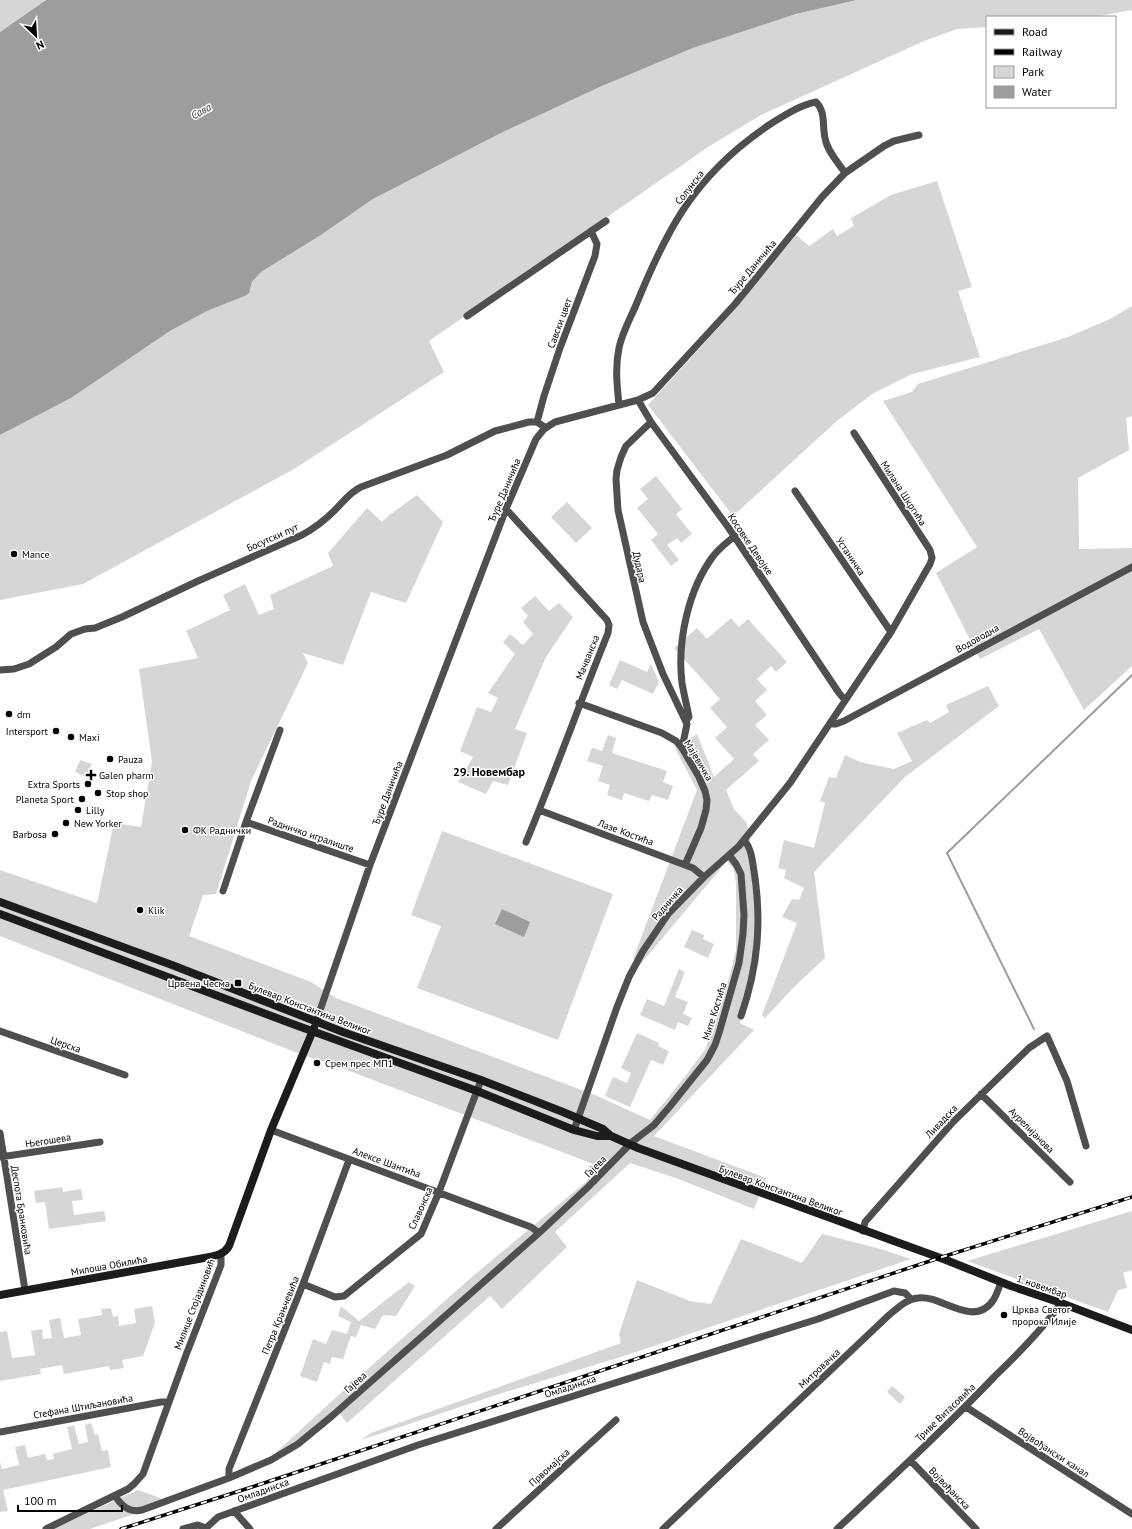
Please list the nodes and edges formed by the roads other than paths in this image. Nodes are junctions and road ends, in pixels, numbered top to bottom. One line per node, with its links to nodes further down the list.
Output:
1 (918, 135): 2 (street, Ђуре Даничића)
2 (846, 172): 6 (street, Ђуре Даничића); 7 (street, Солунска)
3 (606, 221): 4 (street)
4 (591, 232): 5 (street); 8 (street, Савски цвет)
5 (467, 316)
6 (638, 400): 7 (street, Ђуре Даничића); 9 (street, Косовке Девојке)
7 (619, 405): 10 (street, Ђуре Даничића)
8 (537, 422): 10 (street); 17 (street, Босутски пут)
9 (652, 422): 14 (street, Косовке Девојке); 20 (street, Дудара)
10 (546, 428): 13 (street, Ђуре Даничића)
11 (854, 433): 16 (street, Милана Шкргића)
12 (795, 491): 16 (street, Устаничка)
13 (506, 509): 19 (street, Мачванска); 30 (street, Ђуре Даничића)
14 (735, 536): 18 (street, Косовке Девојке); 20 (street)
15 (1132, 566): 21 (street, Водоводна)
16 (891, 632): 18 (street)
17 (0, 670)
18 (845, 700): 21 (street)
19 (580, 703): 23 (street, Мајевичка); 24 (street, Мачванска)
20 (686, 721): 23 (street)
21 (831, 724): 26 (street, Радничка)
22 (280, 730): 25 (street)
23 (682, 748): 29 (street, Мајевичка)
24 (539, 810): 27 (street, Мачванска); 29 (street, Лазе Костића)
25 (246, 822): 30 (street, Радничко игралиште); 32 (street)
26 (744, 840): 28 (street, Радничка); 35 (street)
27 (526, 842)
28 (729, 855): 31 (street, Радничка); 49 (street, Мите Костића)
29 (685, 864): 31 (street, Лазе Костића)
30 (370, 865): 36 (street, Ђуре Даничића)
31 (704, 877): 43 (street, Радничка)
32 (223, 891)
33 (0, 902): 36 (main road, Булевар Константина Великог)
34 (0, 914): 38 (main road, Булевар Константина Великог)
35 (741, 1016)
36 (316, 1022): 38 (main road, Милице Стојадиновић); 40 (main road, Булевар Константина Великог)
37 (0, 1031): 39 (street, Церска)
38 (312, 1031): 41 (main road, Булевар Константина Великог); 44 (main road, Милице Стојадиновић)
39 (125, 1075)
40 (481, 1080): 41 (street, Славонска); 43 (main road, Булевар Константина Великог)
41 (476, 1091): 45 (main road, Булевар Константина Великог); 54 (street, Славонска)
42 (981, 1094): 50 (street, Ливадска); 53 (street, Аурелијанова); 55 (street, Ливадска)
43 (579, 1118): 45 (street, Радничка); 47 (main road, Булевар Константина Великог)
44 (271, 1130): 52 (street, Алексе Шантића); 57 (main road, Милице Стојадиновић)
45 (574, 1130): 47 (main road, Булевар Константина Великог)
46 (0, 1133): 51 (street, Деспота Бранковића)
47 (611, 1136): 49 (main road, Булевар Константина Великог)
48 (100, 1142): 51 (street, Његошева)
49 (630, 1144): 55 (main road, Булевар Константина Великог); 56 (street, Гајева)
50 (1086, 1146)
51 (2, 1157): 61 (street, Деспота Бранковића)
52 (349, 1160): 54 (street, Алексе Шантића); 60 (street, Петра Крањчевића)
53 (1070, 1182)
54 (439, 1192): 56 (street, Алексе Шантића); 60 (street, Славонска)
55 (863, 1231): 58 (main road, Булевар Константина Великог)
56 (539, 1233): 71 (street, Гајева)
57 (221, 1254): 61 (main road, Милоша Обилића); 66 (street, Милице Стојадиновић)
58 (946, 1260): 59 (main road, 1. новембар)
59 (1001, 1282): 63 (street); 64 (main road, 1. новембар)
60 (303, 1284): 71 (street, Петра Крањчевића)
61 (25, 1290): 62 (main road, Милоша Обилића)
62 (0, 1295)
63 (911, 1299): 73 (street, Омладинска); 80 (street, Митровачка)
64 (1061, 1303): 65 (main road, 1. новембар); 67 (street, Триве Витасовића)
65 (1132, 1330)
66 (169, 1402): 69 (street, Стефана Штиљановића); 72 (street, Милице Стојадиновић)
67 (966, 1407): 70 (street, Триве Витасовића); 74 (street, Војвођански канал)
68 (616, 1420): 79 (street, Првомајска)
69 (0, 1432)
70 (910, 1460): 81 (street, Триве Витасовића); 82 (street, Војвођанска)
71 (229, 1478): 72 (street, Гајева)
72 (115, 1496): 76 (street)
73 (234, 1511): 75 (street, Омладинска); 78 (street)
74 (1132, 1514)
75 (205, 1528): 77 (street)
76 (46, 1529)
77 (183, 1529)
78 (250, 1529)
79 (496, 1529)
80 (664, 1529)
81 (837, 1529)
82 (976, 1529)

